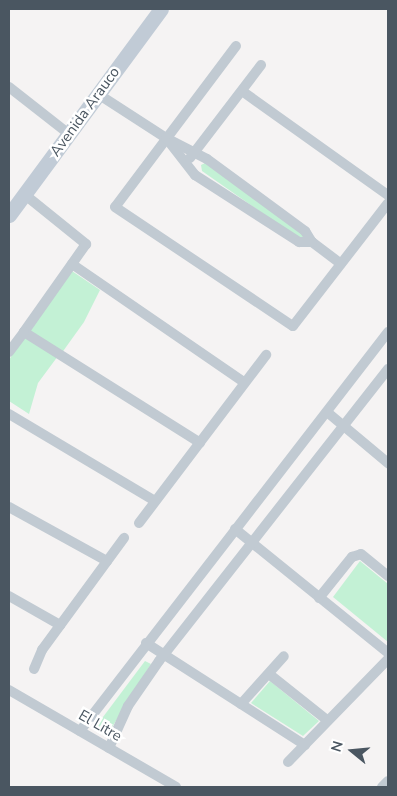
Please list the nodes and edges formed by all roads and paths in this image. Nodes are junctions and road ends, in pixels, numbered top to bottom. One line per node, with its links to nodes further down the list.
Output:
1 (160, 9): 6 (street, Avenida Arauco)
2 (236, 46): 8 (street)
3 (260, 65): 5 (street)
4 (9, 87): 7 (street)
5 (242, 91): 9 (street); 12 (street)
6 (98, 94): 7 (street, Avenida Arauco); 8 (street)
7 (69, 134): 11 (street, Avenida Arauco)
8 (166, 138): 9 (street); 10 (street); 17 (street)
9 (192, 153): 10 (street); 15 (street)
10 (187, 164): 15 (street)
11 (24, 194): 14 (street, Avenida Arauco); 16 (street)
12 (388, 195)
13 (388, 203): 17 (street)
14 (9, 215)
15 (312, 242): 17 (street)
16 (72, 264): 18 (street); 23 (street)
17 (341, 264)
18 (24, 332): 20 (street); 27 (street)
19 (388, 332): 24 (street)
20 (9, 352)
21 (266, 354): 23 (street)
22 (388, 369): 26 (street)
23 (244, 382): 27 (street)
24 (326, 412): 26 (street); 32 (street)
25 (9, 414): 29 (street)
26 (343, 426): 28 (street); 34 (street)
27 (200, 443): 29 (street)
28 (388, 462)
29 (155, 501): 31 (street)
30 (9, 507): 35 (street)
31 (139, 523)
32 (235, 529): 34 (street); 40 (street)
33 (124, 538): 35 (street)
34 (251, 543): 38 (street); 42 (street)
35 (107, 561): 39 (street)
36 (388, 576): 38 (street)
37 (9, 596): 39 (street)
38 (319, 598): 41 (street)
39 (60, 625): 45 (street)
40 (146, 643): 42 (street); 50 (street)
41 (388, 653)
42 (163, 655): 48 (street); 52 (street)
43 (284, 656): 46 (street)
44 (388, 659): 49 (street)
45 (34, 669)
46 (269, 674): 48 (street); 49 (street)
47 (9, 690): 50 (street, El Litre)
48 (241, 704): 51 (street)
49 (328, 721): 51 (street)
50 (80, 731): 52 (street, El Litre)
51 (304, 745): 53 (street)
52 (109, 748): 55 (street, El Litre)
53 (288, 762)
54 (388, 781): 56 (street)
55 (175, 787)
56 (382, 787)

